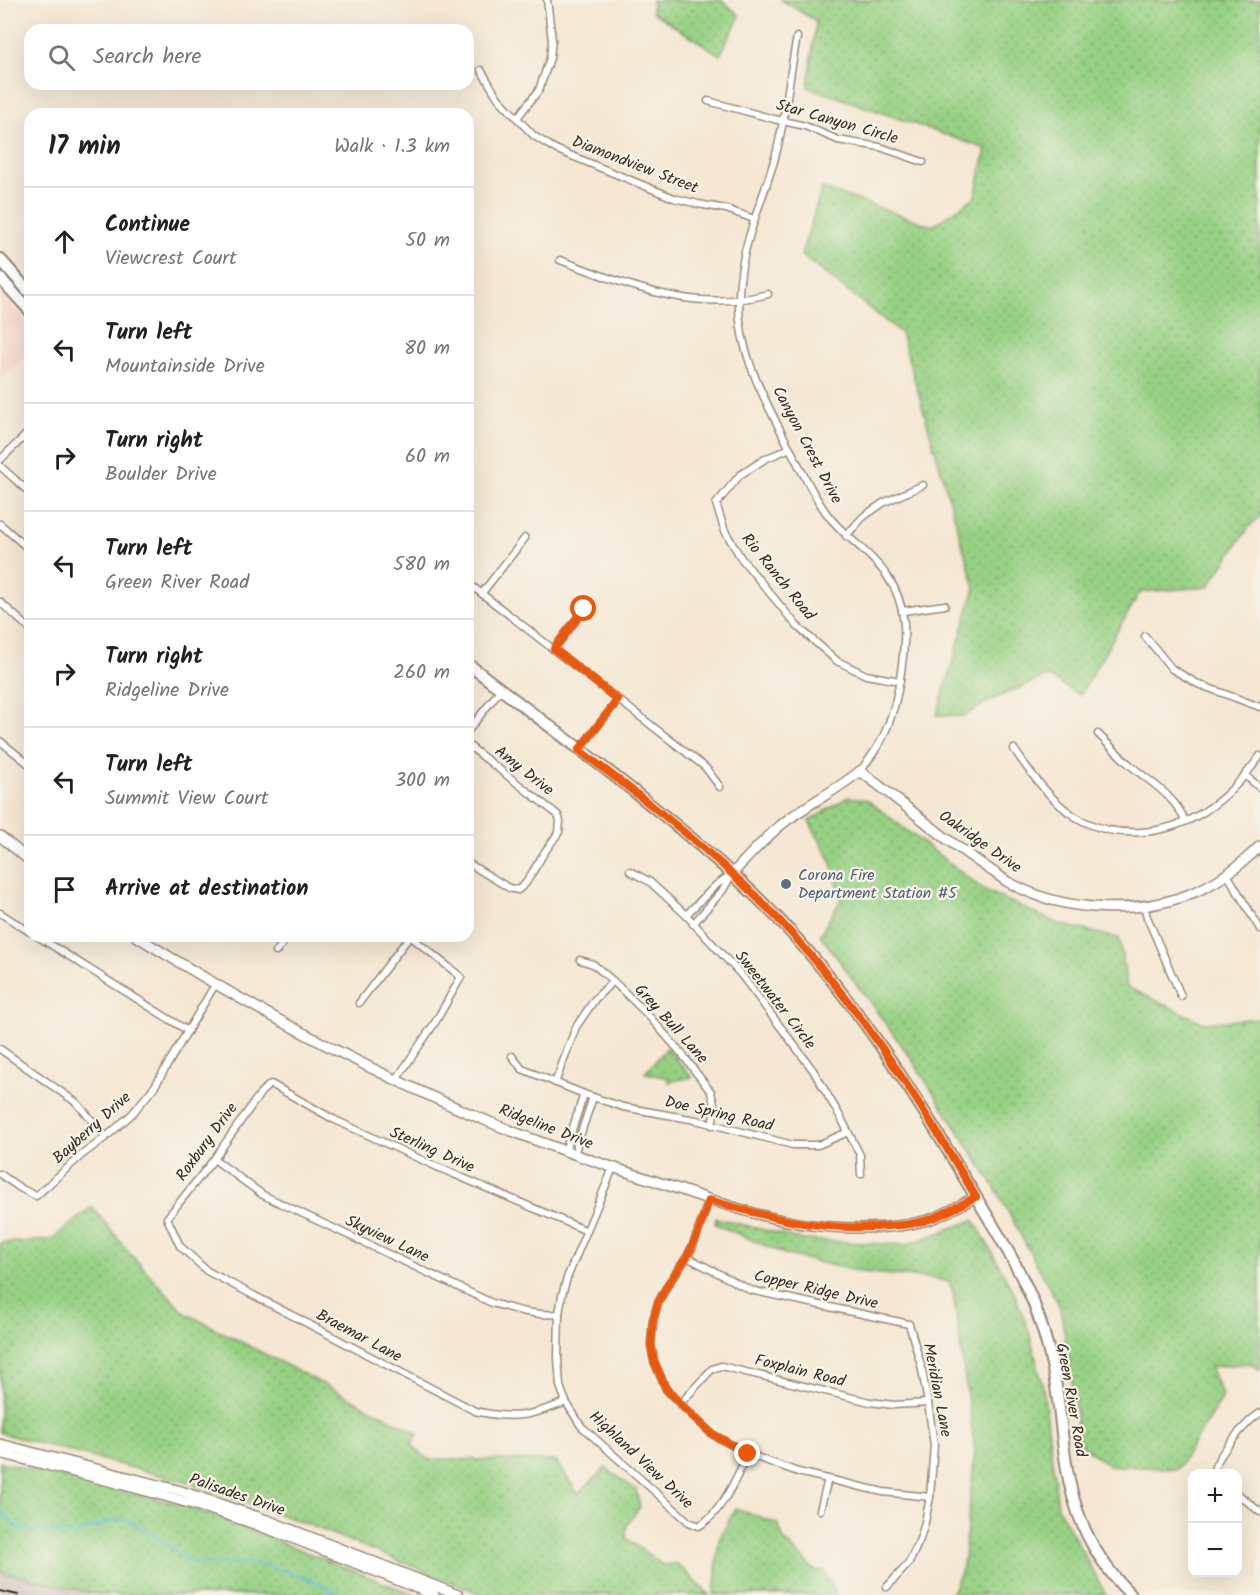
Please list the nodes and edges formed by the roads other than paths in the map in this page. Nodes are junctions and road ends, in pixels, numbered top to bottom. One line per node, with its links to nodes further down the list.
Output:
1 (547, 0): 5 (street)
2 (797, 37): 6 (street, Canyon Crest Drive)
3 (481, 70): 5 (street, Diamondview Street)
4 (708, 101): 6 (street, Star Canyon Circle)
5 (517, 118): 8 (street, Diamondview Street)
6 (783, 120): 7 (street, Star Canyon Circle); 8 (street, Canyon Crest Drive)
7 (923, 162)
8 (754, 219): 15 (street, Canyon Crest Drive)
9 (0, 259): 12 (main road)
10 (560, 260): 15 (street)
11 (0, 278): 14 (main road)
12 (24, 286)
13 (768, 294): 15 (street)
14 (24, 300)
15 (739, 300): 17 (street, Canyon Crest Drive)
16 (24, 437): 18 (street)
17 (790, 448): 23 (street, Canyon Crest Drive); 36 (street, Rio Ranch Road)
18 (0, 460)
19 (0, 466): 21 (street)
20 (923, 485): 23 (street)
21 (24, 488)
22 (0, 524): 25 (street)
23 (846, 536): 31 (street, Canyon Crest Drive)
24 (525, 538): 27 (street)
25 (24, 545)
26 (474, 587): 27 (street)
27 (482, 593): 34 (street)
28 (0, 602): 32 (street)
29 (945, 605): 31 (street)
30 (584, 609): 34 (street)
31 (903, 611): 36 (street, Canyon Crest Drive)
32 (24, 624)
33 (1145, 636): 39 (street)
34 (554, 649): 38 (street)
35 (474, 669): 37 (main road, Green River Road)
36 (900, 681): 48 (street, Canyon Crest Drive)
37 (501, 689): 40 (street); 45 (main road, Green River Road)
38 (618, 700): 45 (street); 50 (street)
39 (1260, 706)
40 (474, 723)
41 (1098, 734): 52 (street)
42 (0, 741): 47 (street)
43 (1014, 749): 52 (street)
44 (474, 750): 56 (street, Amy Drive)
45 (579, 750): 58 (main road, Green River Road)
46 (1260, 756): 49 (street)
47 (24, 760)
48 (860, 771): 58 (street, Canyon Crest Drive); 60 (street, Oakridge Drive)
49 (1246, 776): 51 (street); 52 (street)
50 (720, 787)
51 (1260, 788)
52 (1185, 821)
53 (0, 836): 55 (street)
54 (1260, 846): 59 (street, Oakridge Drive)
55 (24, 856)
56 (474, 867)
57 (630, 871): 62 (street, Sweetwater Circle)
58 (732, 874): 62 (street, Canyon Crest Drive); 63 (street, Canyon Crest Drive); 93 (main road, Green River Road)
59 (1227, 874): 60 (street, Oakridge Drive); 65 (street)
60 (1144, 906): 75 (street)
61 (0, 913): 64 (street)
62 (686, 915): 63 (street, Sweetwater Circle)
63 (693, 924): 86 (street, Sweetwater Circle)
64 (24, 928)
65 (1260, 929)
66 (47, 942): 77 (street)
67 (146, 942): 74 (street, Ridgeline Drive)
68 (283, 942): 71 (street)
69 (405, 942): 76 (street)
70 (417, 942): 80 (street)
71 (276, 951)
72 (580, 960): 73 (street, Grey Bull Lane)
73 (613, 981): 81 (street); 85 (street, Grey Bull Lane)
74 (216, 983): 77 (street, Bayberry Drive); 80 (street, Ridgeline Drive)
75 (1181, 996)
76 (359, 1003)
77 (188, 1031): 87 (street, Bayberry Drive)
78 (0, 1049): 87 (street)
79 (512, 1056): 81 (street, Doe Spring Road)
80 (396, 1080): 88 (street, Ridgeline Drive)
81 (555, 1083): 83 (street, Doe Spring Road)
82 (271, 1084): 89 (street, Roxbury Drive); 96 (street, Sterling Drive)
83 (584, 1094): 84 (street, Doe Spring Road); 88 (street)
84 (593, 1097): 85 (street, Doe Spring Road); 88 (street)
85 (712, 1125): 86 (street, Doe Spring Road)
86 (848, 1132): 92 (street, Sweetwater Circle)
87 (106, 1137): 91 (street, Bayberry Drive)
88 (569, 1153): 90 (street, Ridgeline Drive)
89 (214, 1159): 95 (street, Roxbury Drive); 98 (street, Skyview Lane)
90 (613, 1168): 94 (street, Ridgeline Drive); 96 (street, Highland View Drive)
91 (0, 1174)
92 (861, 1174)
93 (976, 1197): 94 (street, Ridgeline Drive); 116 (main road, Green River Road)
94 (709, 1200): 97 (street)
95 (167, 1218): 100 (street, Braemar Lane)
96 (587, 1231): 98 (street, Highland View Drive)
97 (687, 1257): 99 (street, Copper Ridge Drive); 102 (street)
98 (560, 1314): 100 (street, Highland View Drive)
99 (909, 1324): 101 (street, Meridian Lane)
100 (566, 1402): 106 (street, Highland View Drive)
101 (928, 1403): 102 (street, Foxplain Road); 109 (street, Meridian Lane)
102 (680, 1404): 106 (street)
103 (1260, 1413): 107 (street)
104 (0, 1444): 115 (street, Palisades Drive)
105 (0, 1453): 114 (street, Palisades Drive)
106 (748, 1454): 108 (street)
107 (1214, 1469)
108 (828, 1479): 109 (street); 111 (street)
109 (930, 1497): 113 (street, Meridian Lane)
110 (1242, 1497): 112 (street)
111 (820, 1510)
112 (1260, 1512)
113 (887, 1587)
114 (434, 1595)
115 (458, 1595)
116 (1131, 1595)

